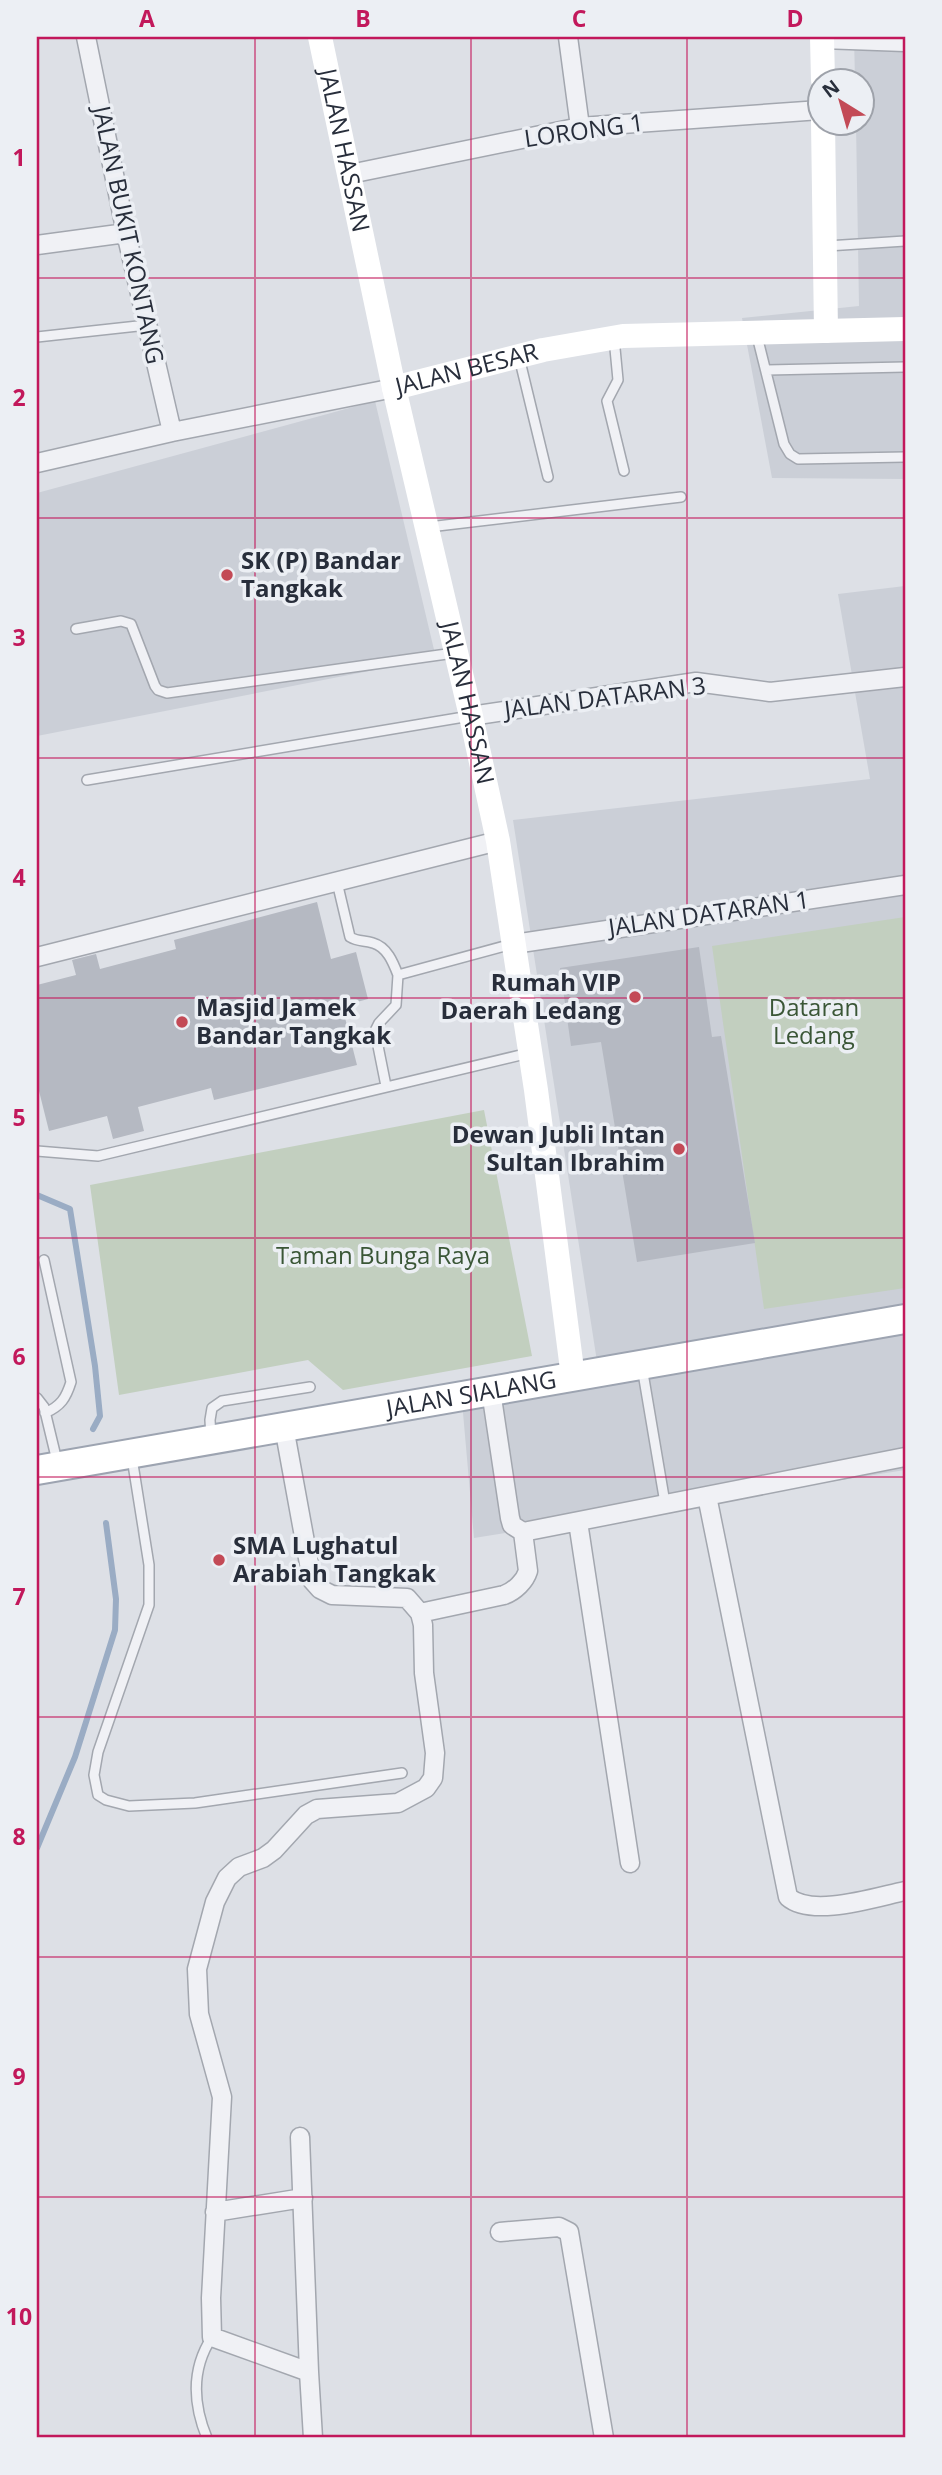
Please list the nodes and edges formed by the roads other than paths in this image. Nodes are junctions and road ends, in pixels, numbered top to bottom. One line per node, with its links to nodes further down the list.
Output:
1 (86, 37): 11 (street, JALAN BUKIT KONTANG)
2 (320, 37): 10 (street, JALAN HASSAN)
3 (568, 37): 8 (street)
4 (822, 38): 5 (street); 6 (street)
5 (894, 40)
6 (823, 66)
7 (806, 111): 8 (street, LORONG 1)
8 (580, 127): 10 (street, LORONG 1)
9 (823, 136): 14 (street)
10 (350, 174): 24 (street, JALAN HASSAN)
11 (126, 233): 13 (street); 15 (street, JALAN BUKIT KONTANG)
12 (905, 241): 14 (lane)
13 (37, 245)
14 (825, 246): 17 (street)
15 (147, 325): 19 (lane); 25 (street, JALAN BUKIT KONTANG)
16 (905, 329): 17 (street, JALAN BESAR)
17 (826, 331): 18 (street, JALAN BESAR)
18 (755, 332): 20 (street, JALAN BESAR); 23 (lane)
19 (37, 337)
20 (614, 338): 21 (street, JALAN BESAR); 28 (lane)
21 (519, 357): 24 (street, JALAN BESAR); 29 (lane)
22 (905, 367): 23 (lane)
23 (766, 370): 26 (lane)
24 (394, 388): 25 (street, JALAN BESAR); 31 (street, JALAN HASSAN)
25 (172, 432): 27 (street, JALAN BESAR)
26 (905, 457)
27 (37, 463)
28 (624, 471)
29 (548, 477)
30 (681, 497): 31 (lane)
31 (426, 527): 33 (street, JALAN HASSAN)
32 (76, 629): 33 (lane)
33 (456, 652): 35 (street, JALAN HASSAN)
34 (905, 677): 35 (street, JALAN DATARAN 3)
35 (471, 716): 36 (lane); 37 (street, JALAN HASSAN)
36 (87, 780)
37 (498, 841): 38 (street); 40 (street, JALAN HASSAN)
38 (337, 882): 41 (street); 42 (lane)
39 (905, 885): 40 (street, JALAN DATARAN 1)
40 (514, 944): 42 (lane); 43 (street, JALAN HASSAN)
41 (37, 957)
42 (398, 975): 44 (lane)
43 (530, 1053): 44 (lane); 49 (street, JALAN HASSAN)
44 (386, 1086): 45 (lane)
45 (37, 1151)
46 (44, 1260): 53 (lane)
47 (905, 1319): 48 (main road, JALAN SIALANG)
48 (641, 1365): 49 (main road, JALAN SIALANG); 60 (lane)
49 (573, 1377): 51 (main road, JALAN SIALANG)
50 (310, 1387): 55 (lane)
51 (491, 1391): 54 (main road, JALAN SIALANG); 62 (street)
52 (37, 1398): 53 (lane)
53 (45, 1413): 58 (lane)
54 (284, 1427): 55 (main road, JALAN SIALANG); 63 (street)
55 (212, 1440): 56 (main road, JALAN SIALANG)
56 (131, 1454): 58 (main road, JALAN SIALANG); 64 (lane)
57 (905, 1457): 59 (street)
58 (48, 1468)
59 (707, 1496): 60 (street); 66 (street)
60 (665, 1503): 61 (street)
61 (578, 1522): 62 (street); 65 (street)
62 (523, 1532): 63 (street)
63 (420, 1613): 69 (street)
64 (402, 1773)
65 (630, 1863)
66 (905, 1891)
67 (300, 2137): 68 (street)
68 (303, 2198): 69 (street); 72 (street)
69 (215, 2212): 71 (street)
70 (500, 2232): 75 (street)
71 (212, 2337): 72 (street); 73 (lane)
72 (309, 2372): 74 (street)
73 (207, 2438)
74 (313, 2438)
75 (604, 2438)

